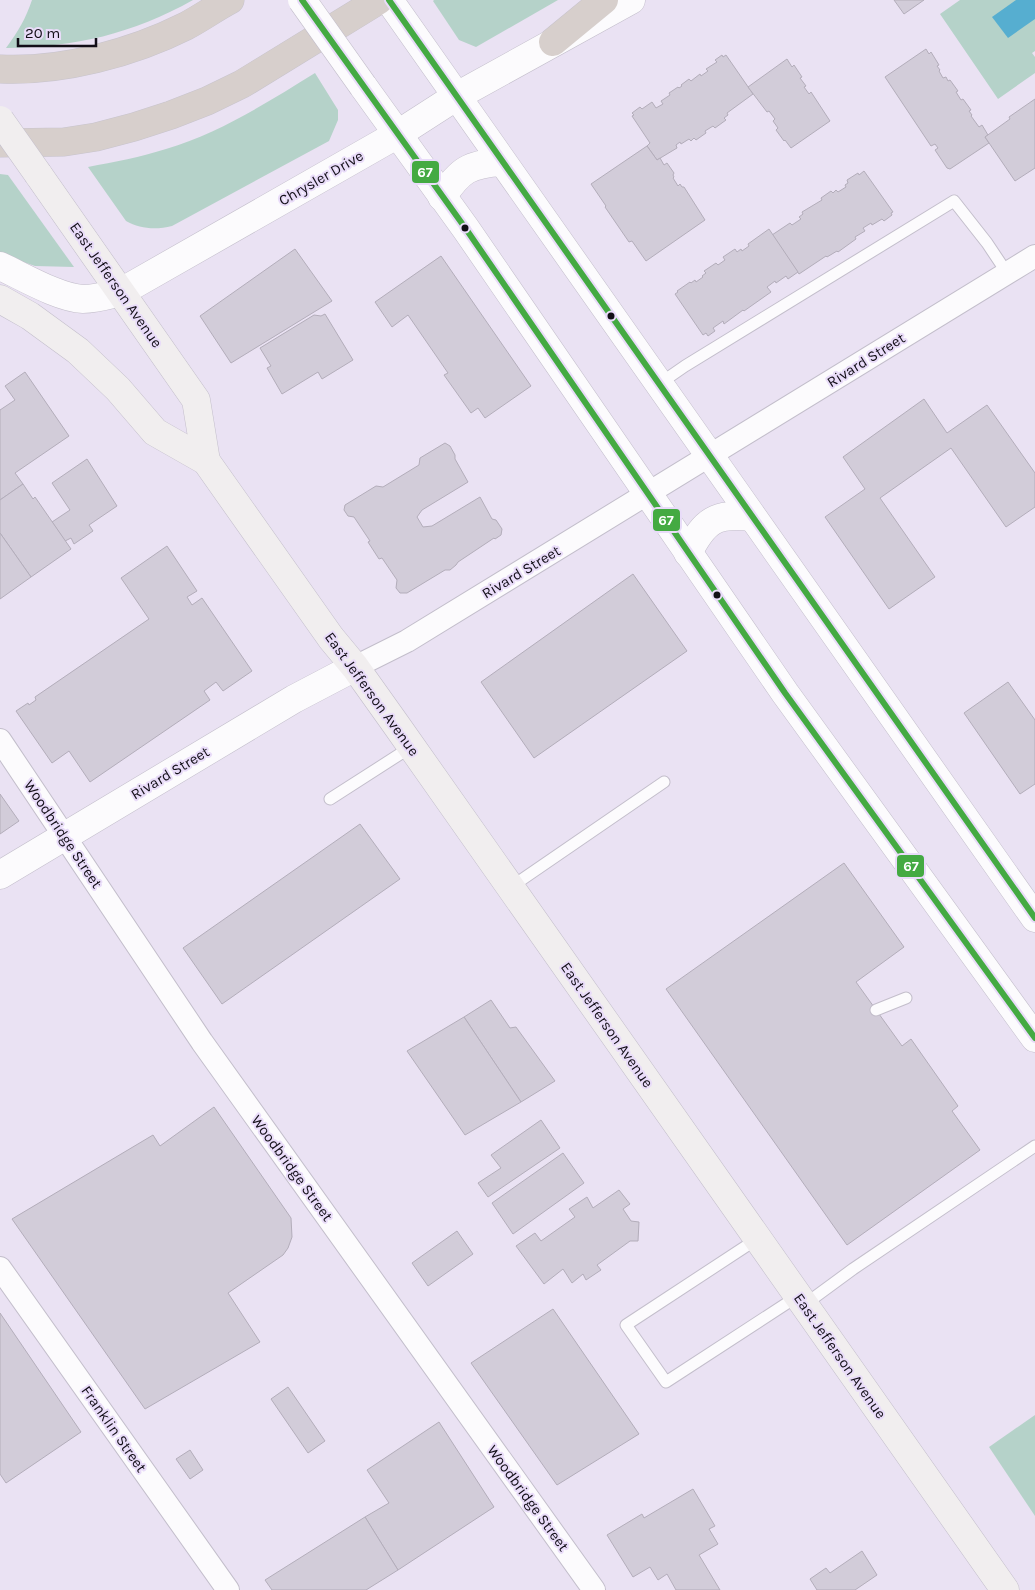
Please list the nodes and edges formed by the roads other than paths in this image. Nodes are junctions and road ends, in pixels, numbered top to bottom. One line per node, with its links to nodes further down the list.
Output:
1 (230, 0): 8 (highway)
2 (302, 0): 11 (street, bridge)
3 (379, 0): 12 (highway)
4 (389, 0): 9 (street)
5 (604, 0): 7 (highway)
6 (631, 0): 7 (street, Chrysler Drive)
7 (553, 42): 9 (street, Chrysler Drive)
8 (0, 69)
9 (457, 96): 11 (street, Chrysler Drive); 13 (street)
10 (0, 120): 18 (main road, East Jefferson Avenue, bridge)
11 (398, 134): 14 (street); 18 (street, Chrysler Drive)
12 (0, 143)
13 (502, 162): 14 (street); 20 (street)
14 (442, 197): 23 (street)
15 (1035, 256): 17 (street, Rivard Street)
16 (0, 266): 18 (street, Chrysler Drive)
17 (1007, 273): 20 (lane); 21 (street, Rivard Street)
18 (121, 292): 22 (main road, East Jefferson Avenue)
19 (0, 299): 22 (main road, East Jefferson Avenue)
20 (659, 384): 21 (street)
21 (710, 456): 23 (street, Rivard Street); 24 (street)
22 (206, 461): 26 (main road, East Jefferson Avenue)
23 (648, 494): 25 (street); 26 (street, Rivard Street)
24 (752, 516): 25 (street); 34 (street)
25 (688, 553): 37 (street)
26 (355, 667): 28 (main road, East Jefferson Avenue); 31 (street, Rivard Street)
27 (0, 740): 31 (street, Woodbridge Street)
28 (411, 747): 30 (lane); 33 (main road, East Jefferson Avenue)
29 (664, 782): 33 (lane)
30 (330, 799)
31 (64, 836): 32 (street, Rivard Street); 43 (street, Woodbridge Street)
32 (0, 875)
33 (510, 887): 39 (main road, East Jefferson Avenue)
34 (1035, 918)
35 (906, 998): 36 (lane)
36 (876, 1010)
37 (1035, 1038)
38 (1035, 1146): 41 (lane)
39 (758, 1239): 41 (main road, East Jefferson Avenue); 41 (lane)
40 (0, 1268): 42 (street, Franklin Street)
41 (801, 1300): 44 (main road, East Jefferson Avenue)
42 (228, 1590)
43 (594, 1590)
44 (1005, 1590)

